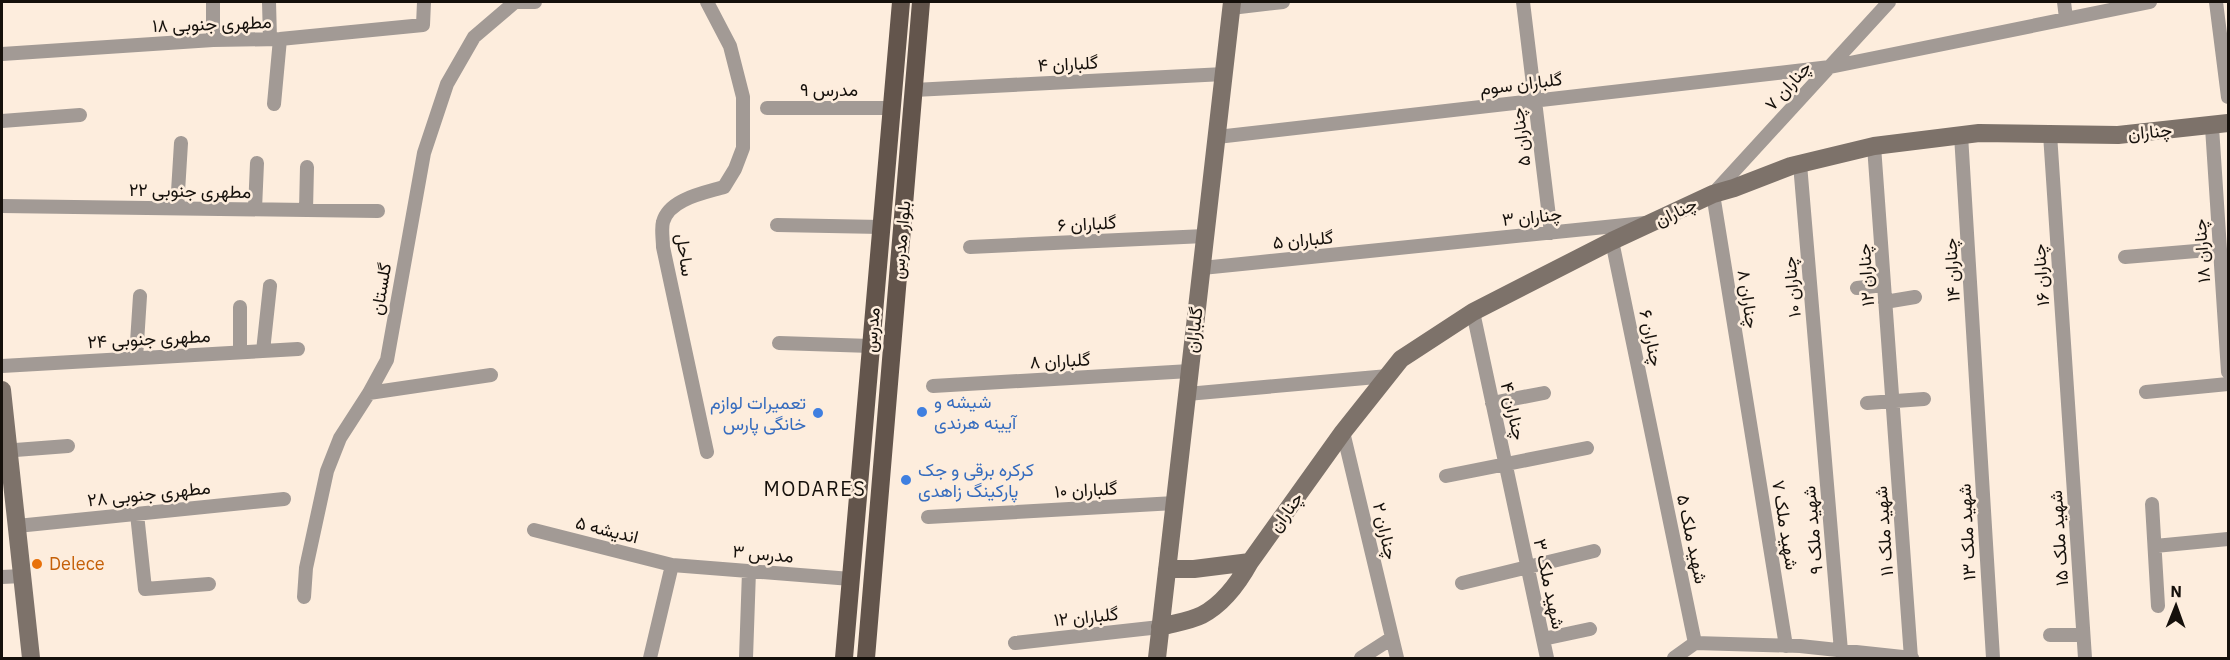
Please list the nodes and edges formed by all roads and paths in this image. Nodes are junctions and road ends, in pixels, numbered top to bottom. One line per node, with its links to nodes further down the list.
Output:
1 (213, 2): 19 (street)
2 (269, 2): 18 (street)
3 (424, 2): 18 (street, ۱۸ مطهری جنوبی)
4 (517, 2): 5 (street); 80 (street, گلستان)
5 (534, 2)
6 (707, 2): 96 (street, ساحل)
7 (901, 2): 28 (main road, مدرس)
8 (921, 2): 23 (main road, بلوار مدرس)
9 (1283, 2): 15 (street)
10 (1523, 2): 25 (street, ۵ چناران)
11 (1889, 2): 21 (street, چناران ۷)
12 (2064, 2): 17 (street)
13 (2150, 2): 16 (street, گلباران سوم)
14 (2216, 2): 24 (street)
15 (1232, 5): 22 (street, گلباران)
16 (2121, 5): 17 (street, گلباران سوم)
17 (2066, 18): 21 (street, گلباران سوم)
18 (275, 39): 19 (street, ۱۸ مطهری جنوبی); 26 (street)
19 (213, 40): 20 (street, ۱۸ مطهری جنوبی)
20 (2, 54)
21 (1830, 67): 25 (street, گلباران سوم); 40 (street, چناران ۷)
22 (1224, 74): 23 (street, گلباران ۴); 34 (street, گلباران)
23 (914, 90): 100 (main road, بلوار مدرس)
24 (2229, 97)
25 (1535, 100): 34 (street, گلباران سوم); 49 (street, ۵ چناران)
26 (274, 104)
27 (767, 108): 28 (street, مدرس ۹)
28 (892, 108): 48 (main road, مدرس)
29 (80, 115): 30 (street)
30 (2, 121)
31 (2220, 125): 32 (street, چناران); 54 (street, چناران ۱۸)
32 (2050, 134): 33 (street, چناران); 90 (street, چناران ۱۶)
33 (1961, 135): 36 (street, چناران); 87 (street, چناران ۱۴)
34 (1216, 137): 50 (street, گلباران)
35 (181, 143): 42 (street)
36 (1874, 146): 38 (street, چناران); 57 (street, چناران ۱۲)
37 (257, 163): 43 (street)
38 (1800, 164): 40 (street, چناران); 88 (street, چناران ۱۰)
39 (308, 167): 44 (street)
40 (1713, 194): 46 (street, چناران); 89 (street, چناران ۸)
41 (2, 206): 42 (street, مطهری جنوبی ۲۲)
42 (177, 208): 43 (street, مطهری جنوبی ۲۲)
43 (255, 209): 44 (street, مطهری جنوبی ۲۲)
44 (306, 210): 45 (street, مطهری جنوبی ۲۲)
45 (378, 211)
46 (1659, 221): 49 (street, چناران ۳); 51 (street, چناران)
47 (777, 225): 48 (street)
48 (881, 227): 66 (main road, مدرس)
49 (1551, 233): 53 (street, چناران ۳)
50 (1205, 236): 52 (street, گلباران ۶); 56 (street, گلباران)
51 (1612, 241): 64 (street, چناران); 92 (street, چناران ۶)
52 (970, 247)
53 (1408, 248): 56 (street, گلباران ۵)
54 (2220, 249): 55 (street); 73 (street, چناران ۱۸)
55 (2125, 257)
56 (1202, 268): 72 (street, گلباران)
57 (1884, 285): 59 (street); 62 (street, چناران ۱۲)
58 (270, 286): 68 (street)
59 (1857, 288)
60 (140, 296): 70 (street)
61 (1916, 297): 62 (street)
62 (1886, 302): 84 (street, چناران ۱۲)
63 (240, 307): 69 (street)
64 (1473, 312): 75 (street, چناران); 85 (street, ۴ چناران)
65 (779, 344): 66 (street)
66 (871, 346): 99 (main road, مدرس)
67 (298, 349): 68 (street, مطهری جنوبی ۲۴)
68 (263, 351): 69 (street, مطهری جنوبی ۲۴)
69 (240, 352): 70 (street, مطهری جنوبی ۲۴)
70 (136, 358): 71 (street, مطهری جنوبی ۲۴)
71 (2, 366)
72 (1190, 371): 77 (street, گلباران ۸); 82 (street, گلباران)
73 (2229, 372)
74 (491, 375): 80 (street)
75 (1388, 376): 82 (street); 91 (street, چناران)
76 (2229, 384): 79 (street)
77 (933, 386)
78 (2, 390): 95 (street)
79 (2146, 392)
80 (369, 393): 122 (street, گلستان)
81 (1544, 393): 85 (street)
82 (1187, 394): 102 (street, گلباران)
83 (1924, 399): 84 (street)
84 (1893, 402): 86 (street); 145 (street, شهید ملک ۱۱)
85 (1492, 403): 97 (street, ۴ چناران)
86 (1867, 403)
87 (1978, 403): 146 (street, شهید ملک ۱۳)
88 (1821, 407): 133 (street, شهید ملک ۹)
89 (1748, 410): 132 (street, شهید ملک ۷)
90 (2068, 415): 127 (street, شهید ملک ۱۵)
91 (1343, 432): 112 (street, چناران); 128 (street, ۲ چناران)
92 (1654, 442): 131 (street, شهید ملک ۵)
93 (68, 446): 95 (street)
94 (1587, 448): 97 (street)
95 (5, 450): 107 (street)
96 (707, 452)
97 (1506, 464): 98 (street); 106 (street, ۴ چناران)
98 (1446, 476)
99 (858, 495): 100 (main road); 119 (main road, مدرس)
100 (880, 495): 139 (main road, بلوار مدرس)
101 (284, 499): 104 (street, ۲۸ مطهری جنوبی)
102 (1175, 503): 105 (street, گلباران ۱۰); 115 (street, گلباران)
103 (2152, 504): 110 (street)
104 (137, 514): 107 (street, ۲۸ مطهری جنوبی); 121 (street)
105 (928, 517)
106 (1517, 518): 114 (street, ۳ شهید ملک)
107 (17, 526): 117 (street)
108 (534, 531): 113 (street, اندیشه ۵)
109 (2229, 539): 110 (street)
110 (2155, 546): 123 (street)
111 (1594, 551): 114 (street)
112 (1250, 562): 115 (street); 124 (street, چناران)
113 (672, 565): 116 (street, مدرس ۳); 136 (street)
114 (1528, 567): 120 (street); 129 (street, ۳ شهید ملک)
115 (1167, 569): 124 (street, گلباران)
116 (749, 571): 119 (street, مدرس ۳); 137 (street)
117 (22, 576): 118 (street); 135 (street)
118 (2, 578)
119 (851, 579): 138 (main road, مدرس)
120 (1462, 583)
121 (209, 584)
122 (304, 597)
123 (2158, 606)
124 (1161, 627): 130 (street, گلباران ۱۲); 140 (street, گلباران)
125 (1590, 629): 129 (street)
126 (2050, 635): 127 (street)
127 (2083, 635): 147 (street, شهید ملک ۱۵)
128 (1392, 638): 141 (street); 142 (street, ۲ چناران)
129 (1543, 639): 143 (street, ۳ شهید ملک)
130 (1015, 643)
131 (1695, 644): 134 (street); 144 (street)
132 (1786, 646): 133 (street); 134 (street)
133 (1841, 651): 145 (street)
134 (1755, 652)
135 (31, 658)
136 (650, 658)
137 (746, 658)
138 (844, 658)
139 (866, 658)
140 (1157, 658)
141 (1361, 658)
142 (1397, 658)
143 (1547, 658)
144 (1674, 658)
145 (1911, 658)
146 (1993, 658)
147 (2085, 658)

